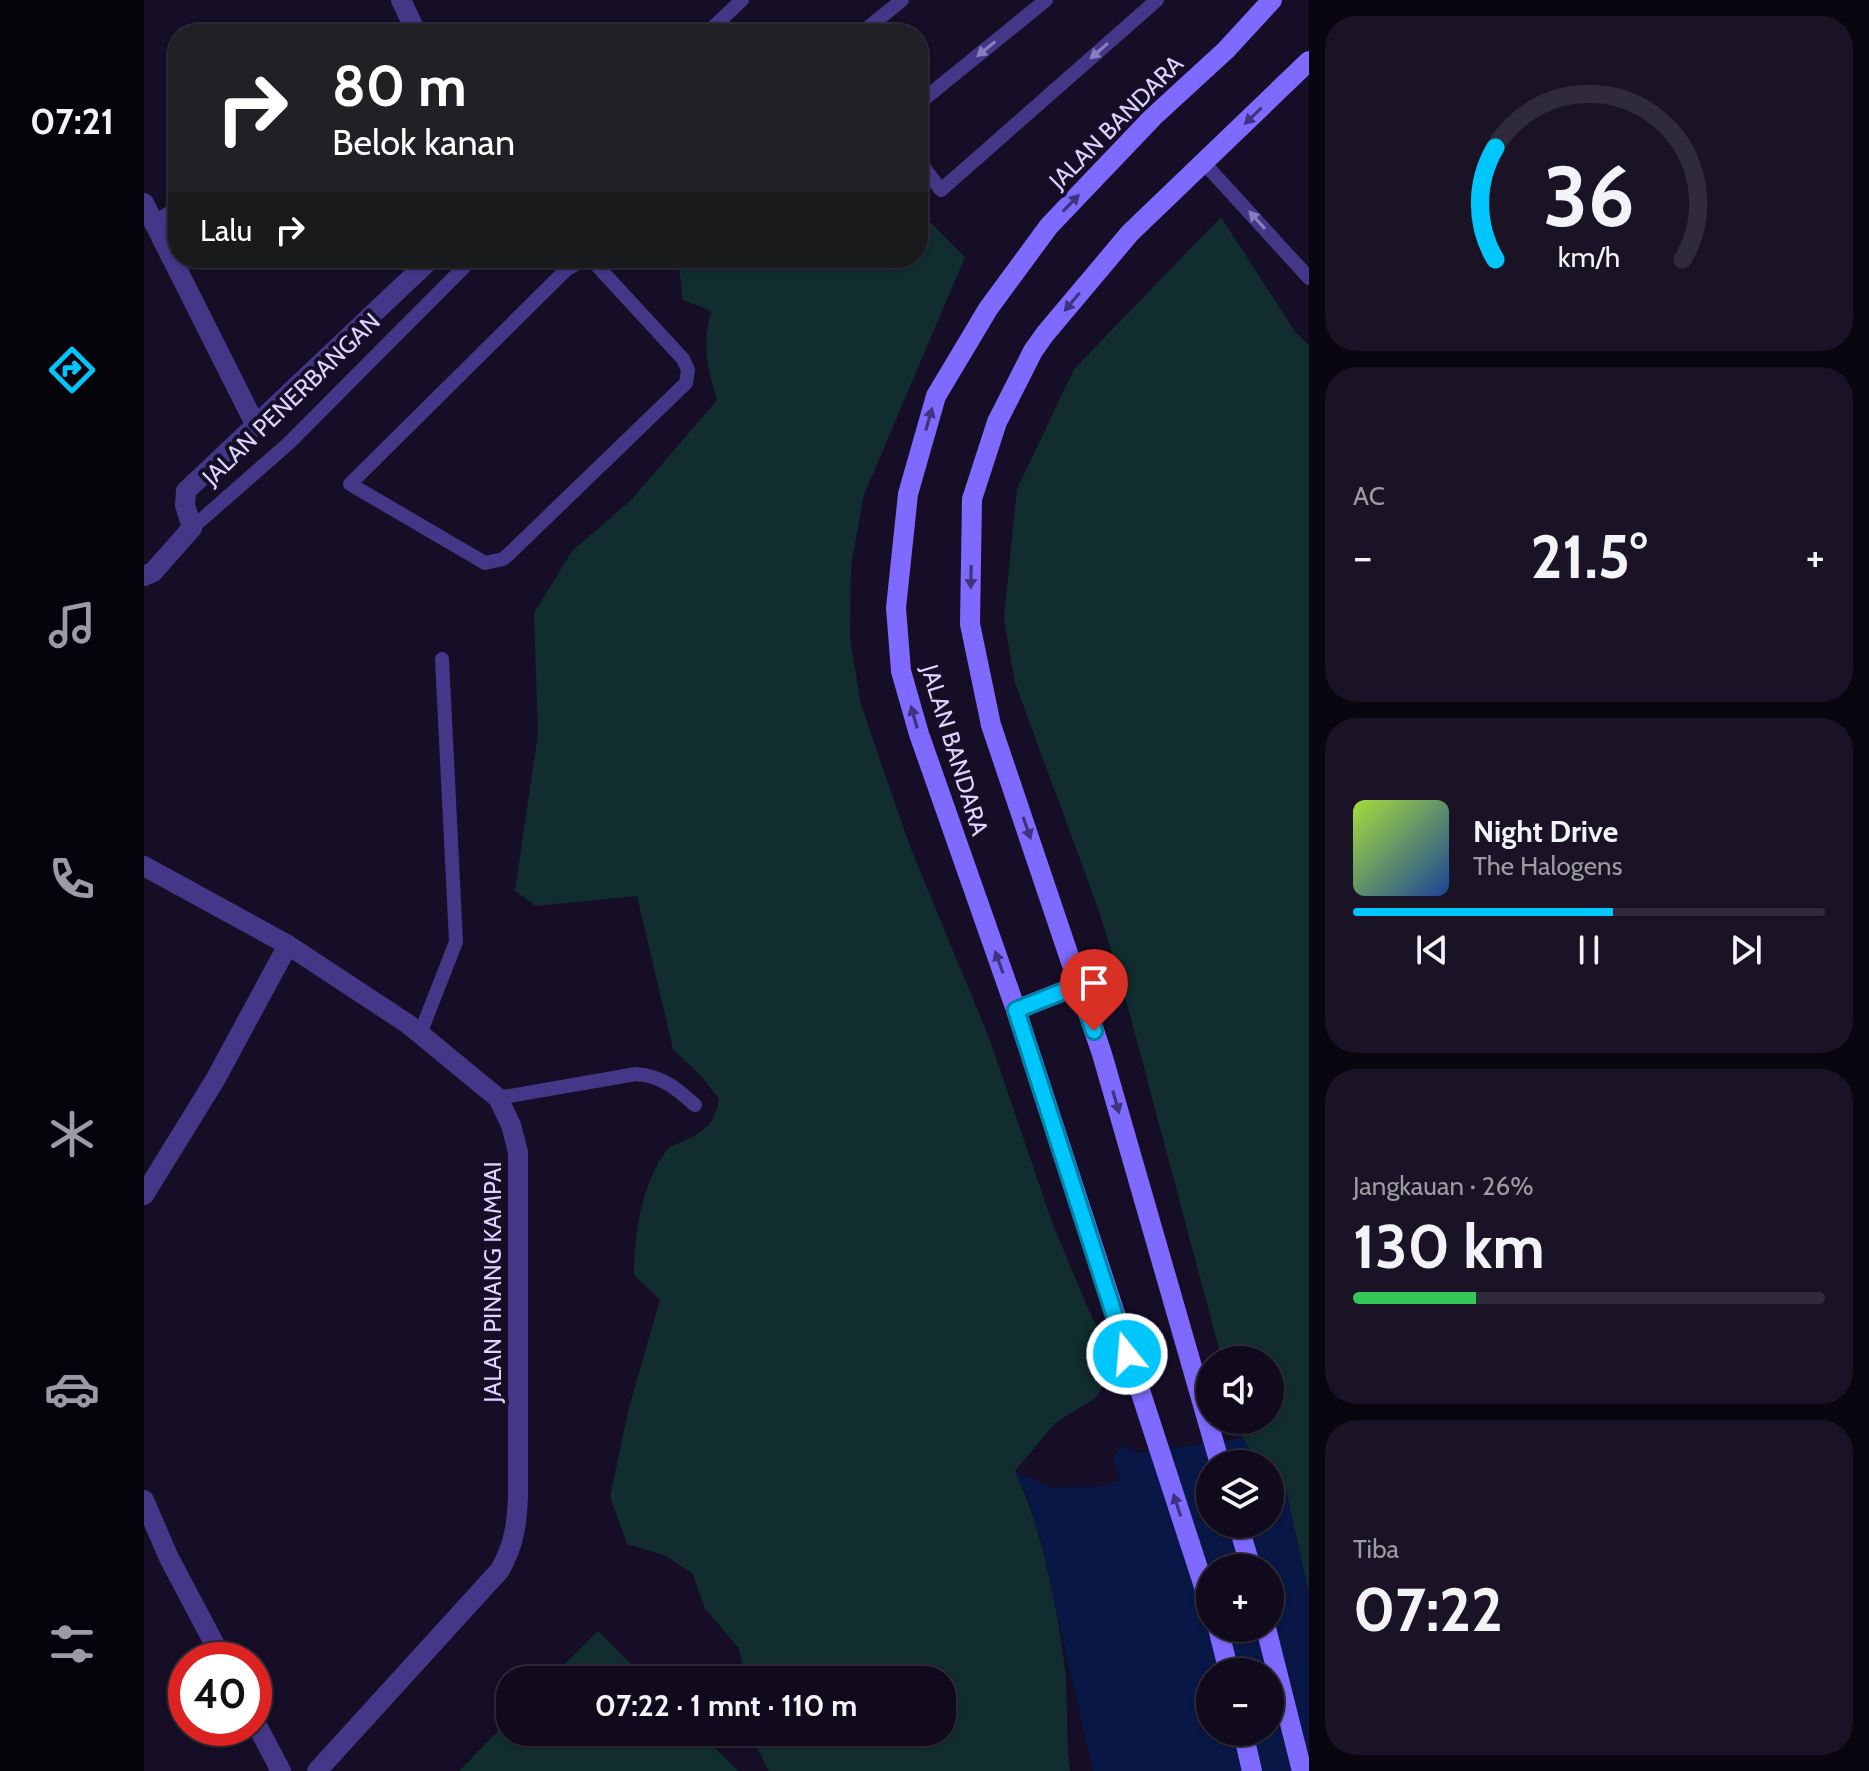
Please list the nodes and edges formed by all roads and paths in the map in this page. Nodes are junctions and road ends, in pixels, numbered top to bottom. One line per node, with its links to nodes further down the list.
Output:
1 (401, 0): 7 (street)
2 (742, 0): 8 (lane)
3 (902, 0): 9 (lane)
4 (1046, 0): 11 (lane, one-way to 11)
5 (1157, 0): 13 (lane, one-way to 13)
6 (1272, 0): 31 (street, JALAN BANDARA, one-way to 6)
7 (412, 24)
8 (717, 24)
9 (872, 24)
10 (1309, 61): 12 (street, JALAN BANDARA, one-way to 12)
11 (928, 96)
12 (1204, 163): 23 (lane, one-way to 12); 30 (street, JALAN BANDARA, one-way to 30)
13 (928, 173)
14 (144, 203): 16 (street)
15 (168, 217): 16 (street)
16 (155, 225): 17 (street)
17 (168, 251)
18 (177, 268): 24 (street)
19 (421, 268): 24 (street)
20 (463, 268): 25 (lane, JALAN PENERBANGAN)
21 (570, 268): 22 (lane)
22 (597, 268)
23 (1309, 278)
24 (255, 424): 25 (street)
25 (192, 528): 26 (street, JALAN PENERBANGAN)
26 (144, 576)
27 (442, 659): 32 (lane)
28 (144, 866): 29 (street, JALAN PINANG KAMPAI)
29 (288, 945): 32 (street, JALAN PINANG KAMPAI); 35 (street)
30 (1079, 985): 31 (street); 36 (street, JALAN BANDARA, one-way to 36)
31 (1016, 1010): 38 (street, JALAN BANDARA, one-way to 31)
32 (420, 1034): 33 (street, JALAN PINANG KAMPAI)
33 (498, 1098): 34 (lane); 44 (street, JALAN PINANG KAMPAI)
34 (695, 1105)
35 (144, 1195)
36 (1216, 1450)
37 (144, 1500): 39 (street)
38 (1196, 1563)
39 (213, 1642)
40 (1270, 1642): 46 (street)
41 (268, 1746): 43 (street)
42 (1246, 1746): 45 (street)
43 (281, 1771)
44 (317, 1771)
45 (1252, 1771)
46 (1302, 1771)

